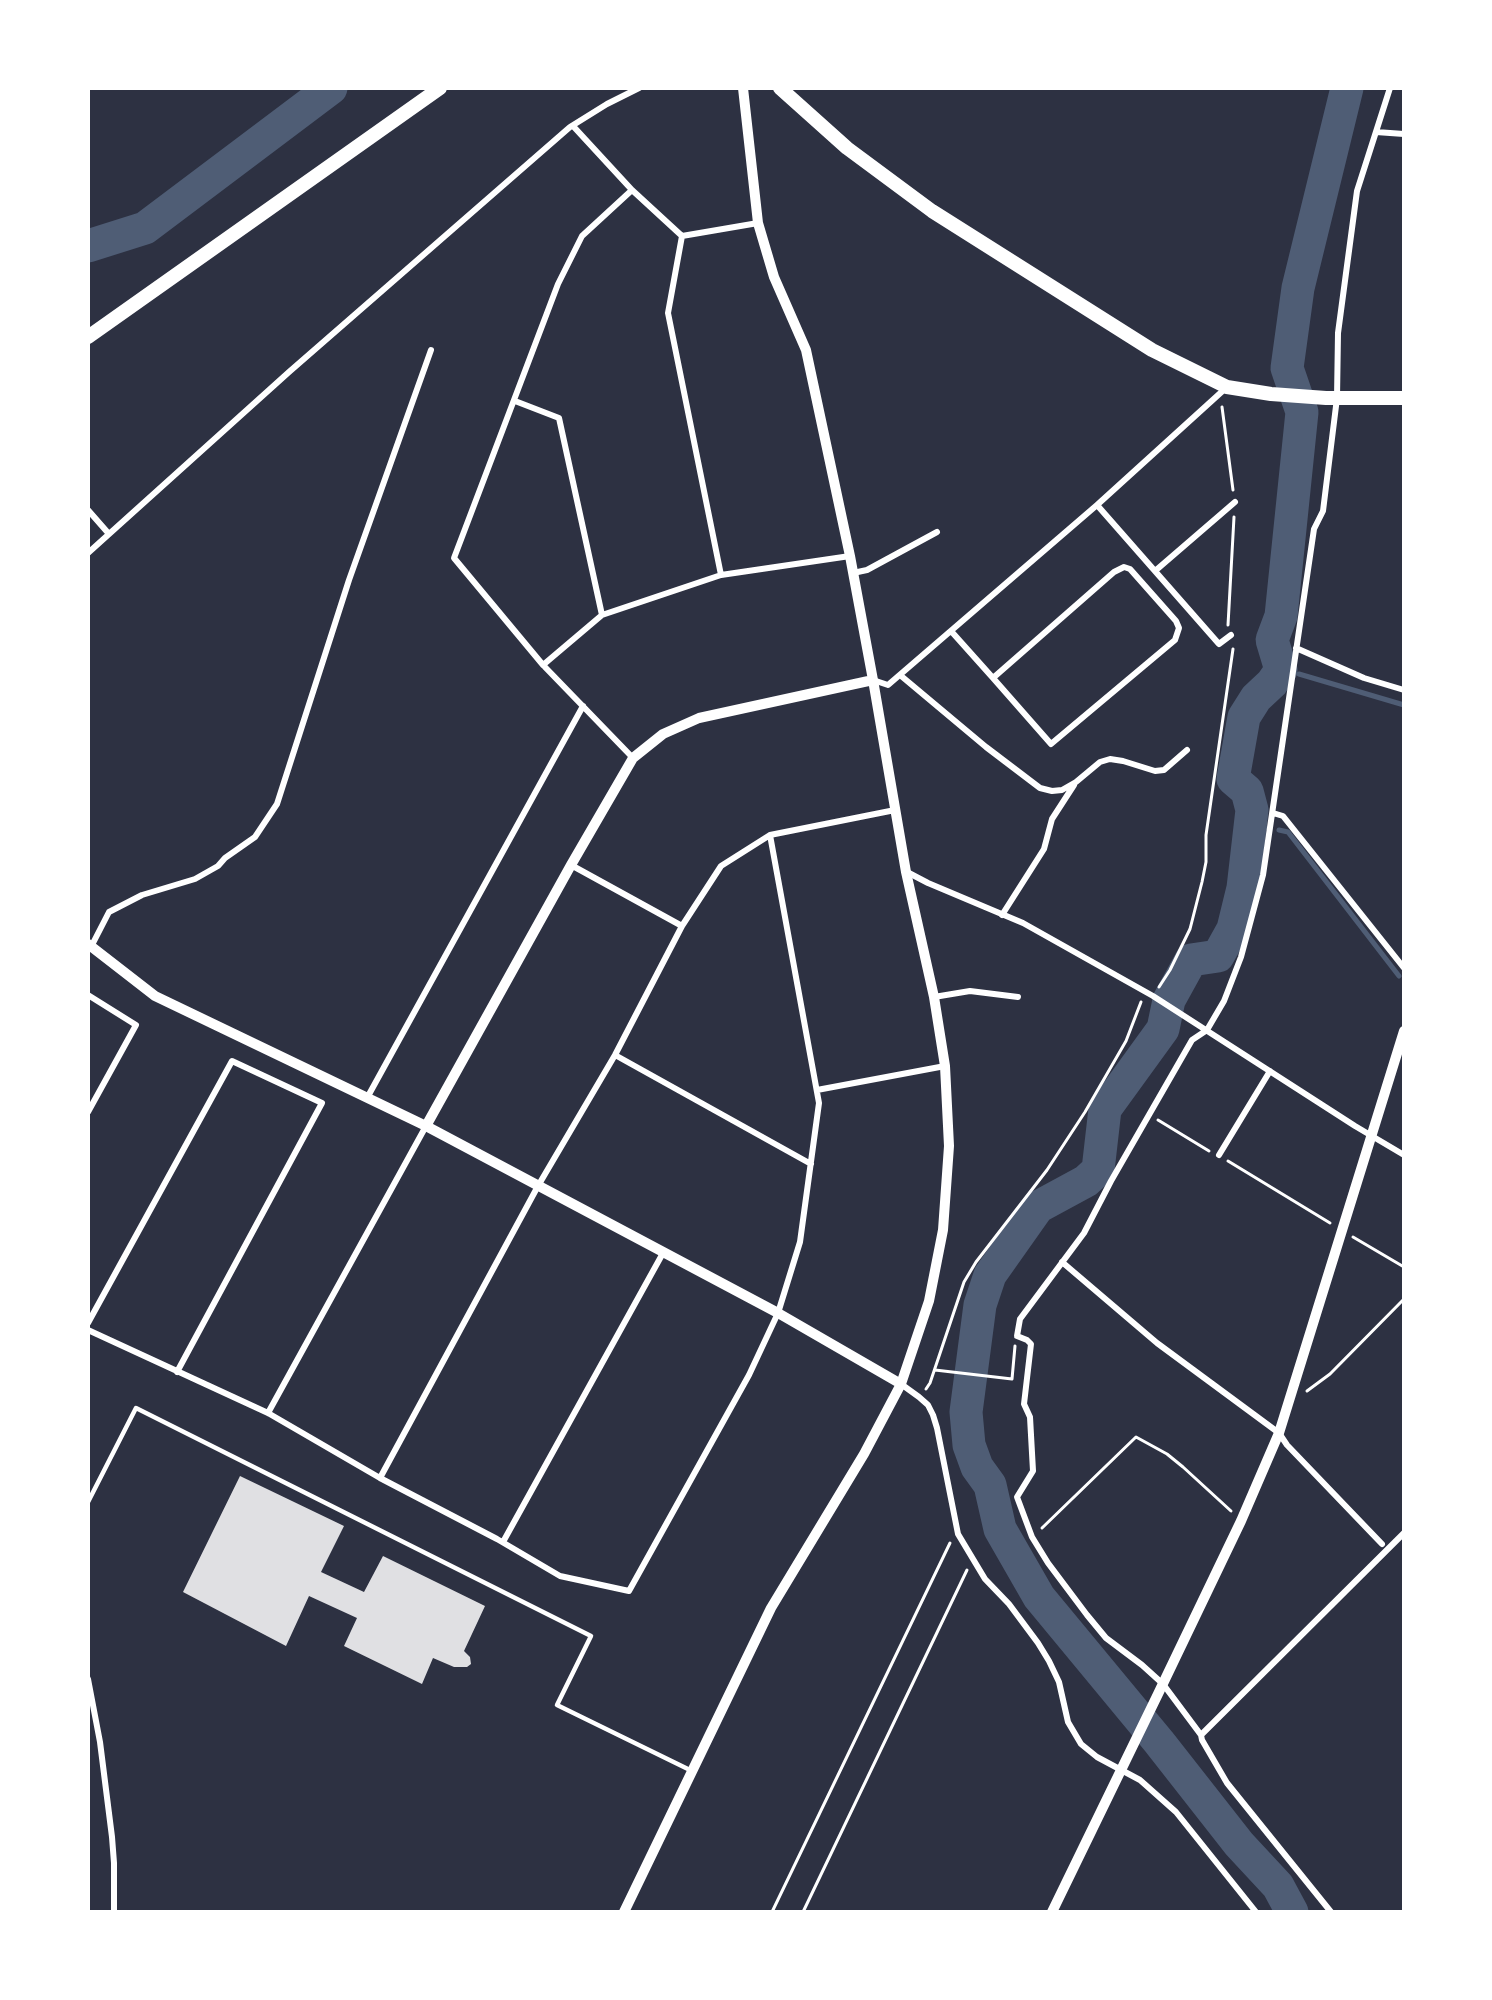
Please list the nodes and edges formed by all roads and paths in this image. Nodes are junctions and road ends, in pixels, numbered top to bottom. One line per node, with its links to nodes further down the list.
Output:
1 (440, 88): 12 (highway)
2 (639, 88): 6 (street)
3 (742, 88): 10 (street)
4 (780, 88): 14 (highway)
5 (1390, 88): 7 (street)
6 (573, 126): 9 (street); 22 (street)
7 (1376, 132): 8 (street); 15 (street)
8 (1404, 134)
9 (632, 190): 11 (street); 17 (street)
10 (758, 223): 11 (street); 24 (street)
11 (682, 236): 27 (street)
12 (88, 338)
13 (431, 350): 48 (street)
14 (1223, 390): 15 (highway); 18 (path); 19 (street)
15 (1331, 398): 16 (highway); 31 (street)
16 (1404, 398)
17 (515, 401): 28 (street); 32 (street)
18 (1235, 502): 25 (street); 30 (path)
19 (1097, 505): 25 (street); 29 (street)
20 (88, 510): 22 (street)
21 (937, 532): 26 (street)
22 (109, 534): 23 (street)
23 (88, 553)
24 (850, 556): 26 (street); 27 (street)
25 (1155, 571): 30 (street)
26 (853, 573): 35 (street)
27 (721, 575): 28 (street)
28 (602, 615): 32 (street)
29 (951, 631): 33 (street); 34 (street)
30 (1231, 635): 52 (path)
31 (1296, 648): 36 (street); 42 (street)
32 (543, 665): 37 (street)
33 (900, 675): 35 (street); 40 (street)
34 (993, 678): 34 (street)
35 (873, 680): 39 (street); 41 (street)
36 (1404, 690)
37 (583, 706): 39 (street); 61 (street)
38 (1187, 750): 40 (street)
39 (633, 758): 44 (street)
40 (1076, 782): 46 (street)
41 (895, 810): 43 (street); 45 (street)
42 (1273, 813): 49 (street); 55 (street)
43 (771, 835): 47 (street); 60 (street)
44 (571, 865): 47 (street); 64 (street)
45 (906, 872): 46 (street); 53 (street)
46 (1002, 915): 50 (street)
47 (682, 926): 57 (street)
48 (90, 946): 61 (street)
49 (1404, 968)
50 (1145, 992): 52 (street); 79 (path)
51 (88, 995): 62 (street)
52 (1153, 996): 55 (street)
53 (934, 997): 54 (street); 58 (street)
54 (1018, 997)
55 (1204, 1028): 59 (street); 63 (street)
56 (1404, 1031): 65 (street)
57 (615, 1055): 68 (street); 69 (street)
58 (945, 1066): 60 (street); 81 (street)
59 (1270, 1071): 65 (street); 66 (street)
60 (817, 1090): 68 (street)
61 (367, 1098): 64 (street)
62 (88, 1112)
63 (1149, 1114): 66 (path); 72 (street)
64 (426, 1126): 69 (street); 84 (street)
65 (1371, 1136): 67 (street); 70 (street)
66 (1219, 1155): 70 (path)
67 (1404, 1155)
68 (811, 1164): 75 (street)
69 (538, 1186): 71 (street); 86 (street)
70 (1341, 1230): 73 (path); 83 (street)
71 (663, 1253): 75 (street); 92 (street)
72 (1062, 1262): 85 (street); 91 (street)
73 (1404, 1267)
74 (1404, 1299): 83 (path)
75 (778, 1313): 81 (street); 92 (street)
76 (88, 1323): 80 (street)
77 (88, 1330): 80 (street)
78 (1022, 1347): 79 (path)
79 (934, 1370): 82 (path)
80 (177, 1372): 84 (street)
81 (900, 1384): 82 (street); 99 (street)
82 (919, 1397): 90 (street)
83 (1287, 1406): 85 (street)
84 (268, 1413): 86 (street)
85 (1279, 1433): 88 (street); 93 (street)
86 (380, 1478): 92 (street)
87 (88, 1502): 99 (lane)
88 (1240, 1521): 91 (path); 96 (street)
89 (1404, 1533): 97 (street)
90 (958, 1534): 94 (street); 102 (path)
91 (1032, 1538): 96 (street)
92 (503, 1542)
93 (1382, 1544)
94 (975, 1562): 98 (street); 103 (path)
95 (88, 1679): 100 (street)
96 (1161, 1689): 97 (street); 98 (street)
97 (1201, 1735): 106 (street)
98 (1121, 1769): 104 (street); 105 (street)
99 (692, 1771): 101 (street)
100 (114, 1911)
101 (624, 1911)
102 (772, 1911)
103 (803, 1911)
104 (1052, 1911)
105 (1256, 1911)
106 (1331, 1911)

